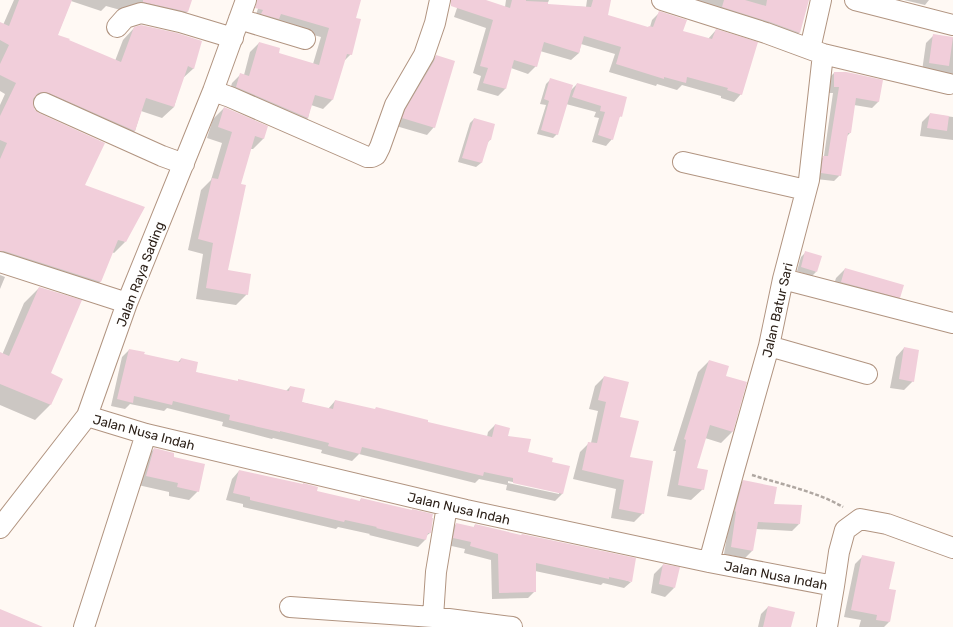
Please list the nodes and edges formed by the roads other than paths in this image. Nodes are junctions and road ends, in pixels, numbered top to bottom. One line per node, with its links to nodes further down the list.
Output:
1 (246, 0): 6 (street, Jalan Raya Sading)
2 (440, 0): 13 (street)
3 (662, 0): 11 (street)
4 (822, 0): 11 (street, Jalan Batur Sari)
5 (855, 0): 7 (street)
6 (239, 19): 9 (street, Jalan Raya Sading); 10 (street)
7 (953, 25)
8 (117, 27): 9 (street)
9 (233, 38): 13 (street, Jalan Raya Sading)
10 (305, 39)
11 (817, 51): 12 (street); 17 (street, Jalan Batur Sari)
12 (950, 84)
13 (213, 91): 16 (street, Jalan Raya Sading)
14 (44, 103): 16 (street)
15 (683, 162): 17 (street)
16 (184, 164): 20 (street, Jalan Raya Sading)
17 (806, 190): 19 (street, Jalan Batur Sari)
18 (0, 262): 20 (street)
19 (783, 279): 21 (street); 22 (street, Jalan Batur Sari)
20 (127, 304): 24 (street, Jalan Raya Sading)
21 (953, 324)
22 (769, 346): 23 (street); 29 (street, Jalan Batur Sari)
23 (867, 374)
24 (87, 416): 25 (street, Jalan Nusa Indah); 27 (street, Jalan Raya Sading)
25 (146, 434): 26 (street, Jalan Nusa Indah); 33 (street)
26 (447, 506): 29 (street, Jalan Nusa Indah); 32 (street)
27 (0, 528)
28 (953, 548): 30 (street)
29 (709, 562): 30 (street, Jalan Nusa Indah)
30 (834, 586): 35 (street)
31 (290, 607): 32 (street)
32 (433, 617): 34 (street)
33 (84, 627)
34 (512, 627)
35 (827, 627)

